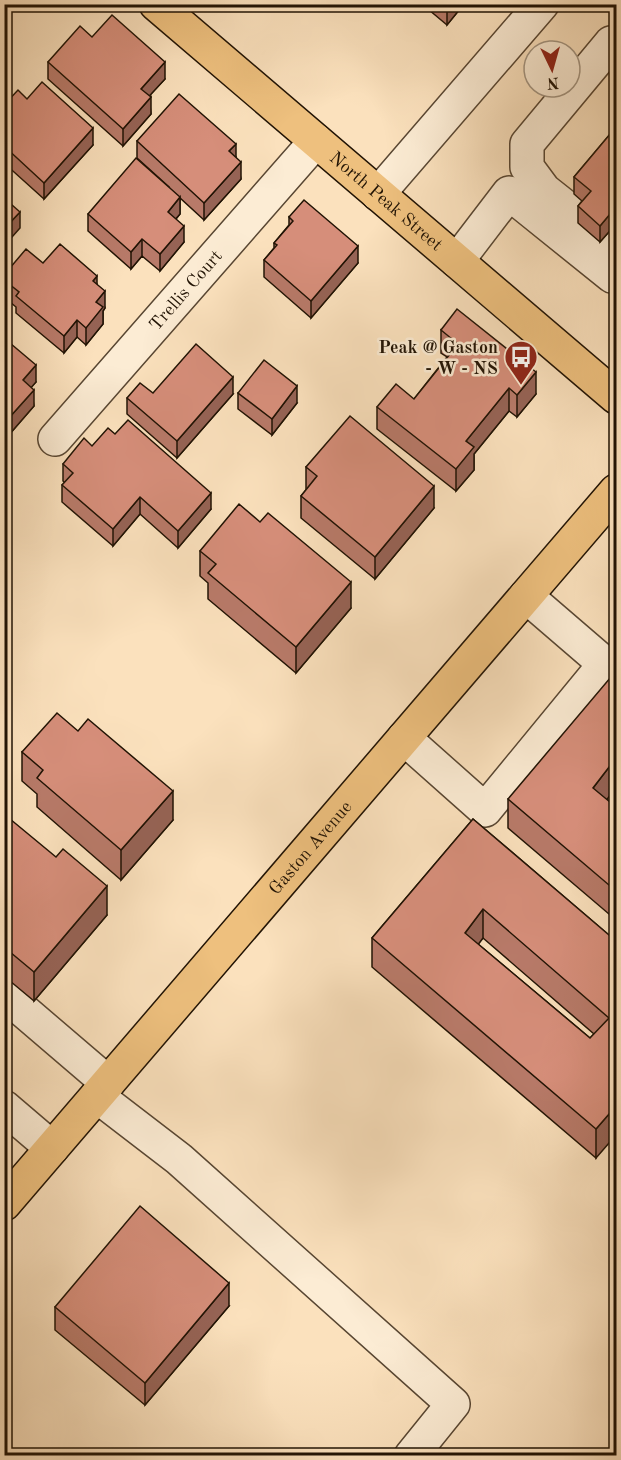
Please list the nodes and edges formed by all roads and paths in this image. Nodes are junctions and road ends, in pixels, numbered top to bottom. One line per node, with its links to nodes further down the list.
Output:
1 (156, 4): 4 (main road, North Peak Street)
2 (542, 4): 5 (street)
3 (614, 45): 6 (street)
4 (316, 141): 5 (main road, North Peak Street); 10 (street, Trellis Court)
5 (378, 194): 7 (main road, North Peak Street)
6 (616, 247)
7 (457, 261): 8 (street); 9 (main road, North Peak Street)
8 (616, 274)
9 (616, 397)
10 (55, 439)
11 (616, 490): 12 (main road, Gaston Avenue)
12 (526, 596): 13 (main road, Gaston Avenue); 13 (street)
13 (404, 738): 15 (main road, Gaston Avenue)
14 (4, 994): 15 (street)
15 (102, 1090): 17 (main road, Gaston Avenue); 19 (street)
16 (4, 1107): 17 (street)
17 (52, 1148): 18 (main road, Gaston Avenue)
18 (4, 1204)
19 (411, 1455)

